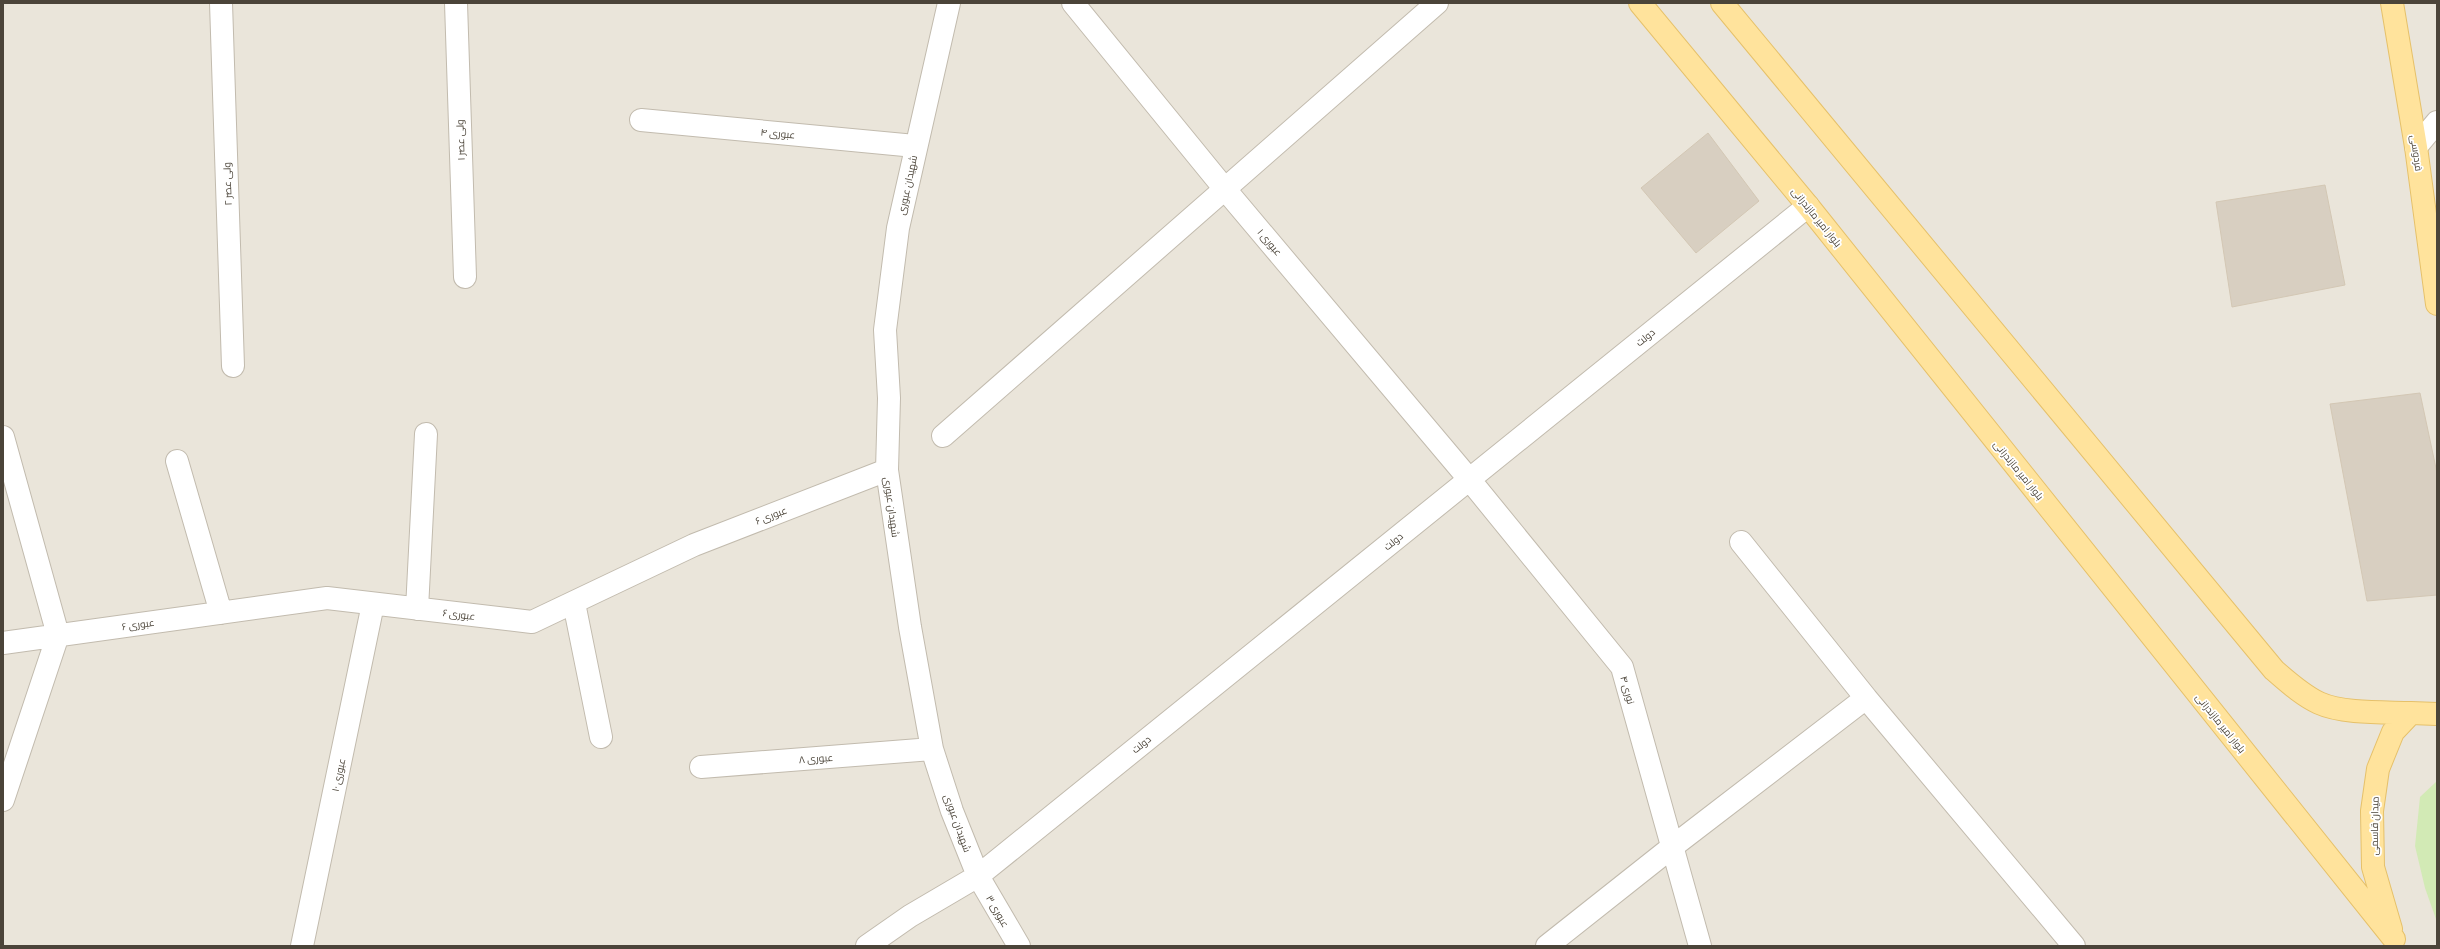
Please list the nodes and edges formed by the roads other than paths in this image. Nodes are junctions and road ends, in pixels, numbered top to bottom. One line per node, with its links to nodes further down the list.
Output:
1 (221, 3): 17 (street, ولی عصر ۲)
2 (456, 3): 15 (street, ولی عصر ۱)
3 (949, 3): 11 (street, شهیدان عبوری)
4 (1073, 3): 13 (street, عبوری ۱)
5 (1437, 3): 13 (street)
6 (1640, 3): 14 (main road, بلوار امیر مازندرانی)
7 (1722, 3): 32 (main road)
8 (2392, 3): 12 (main road, فردوسی)
9 (641, 120): 11 (street, عبوری ۴)
10 (2437, 122): 12 (street)
11 (915, 146): 22 (street, شهیدان عبوری)
12 (2416, 147): 16 (main road, فردوسی)
13 (1224, 188): 19 (street); 23 (street, عبوری ۱)
14 (1808, 206): 23 (street, دولت); 40 (main road, بلوار امیر مازندرانی)
15 (465, 277)
16 (2437, 304)
17 (233, 366)
18 (426, 434): 27 (street)
19 (943, 436)
20 (3, 437): 29 (street)
21 (177, 461): 28 (street)
22 (887, 470): 25 (street, عبوری ۶); 35 (street, شهیدان عبوری)
23 (1469, 479): 38 (street, نوری ۴); 39 (street, دولت)
24 (1741, 542): 31 (street)
25 (574, 602): 27 (street, عبوری ۶); 34 (street)
26 (373, 604): 27 (street, عبوری ۶); 28 (street, عبوری ۶); 41 (street, عبوری ۱۰)
27 (417, 609)
28 (221, 613): 29 (street, عبوری ۶)
29 (58, 635): 30 (street, عبوری ۶); 37 (street)
30 (3, 643)
31 (1866, 698): 38 (street); 46 (street)
32 (2411, 713): 33 (main road); 40 (main road, میدان قاسمی)
33 (2437, 714)
34 (601, 737)
35 (932, 749): 36 (street, عبوری ۸); 39 (street, شهیدان عبوری)
36 (701, 767)
37 (3, 800)
38 (1672, 846): 44 (street); 45 (street, نوری ۴)
39 (978, 876): 42 (street); 43 (street, عبوری ۳)
40 (2396, 943)
41 (302, 946)
42 (867, 946)
43 (1019, 946)
44 (1547, 946)
45 (1700, 946)
46 (2074, 946)

